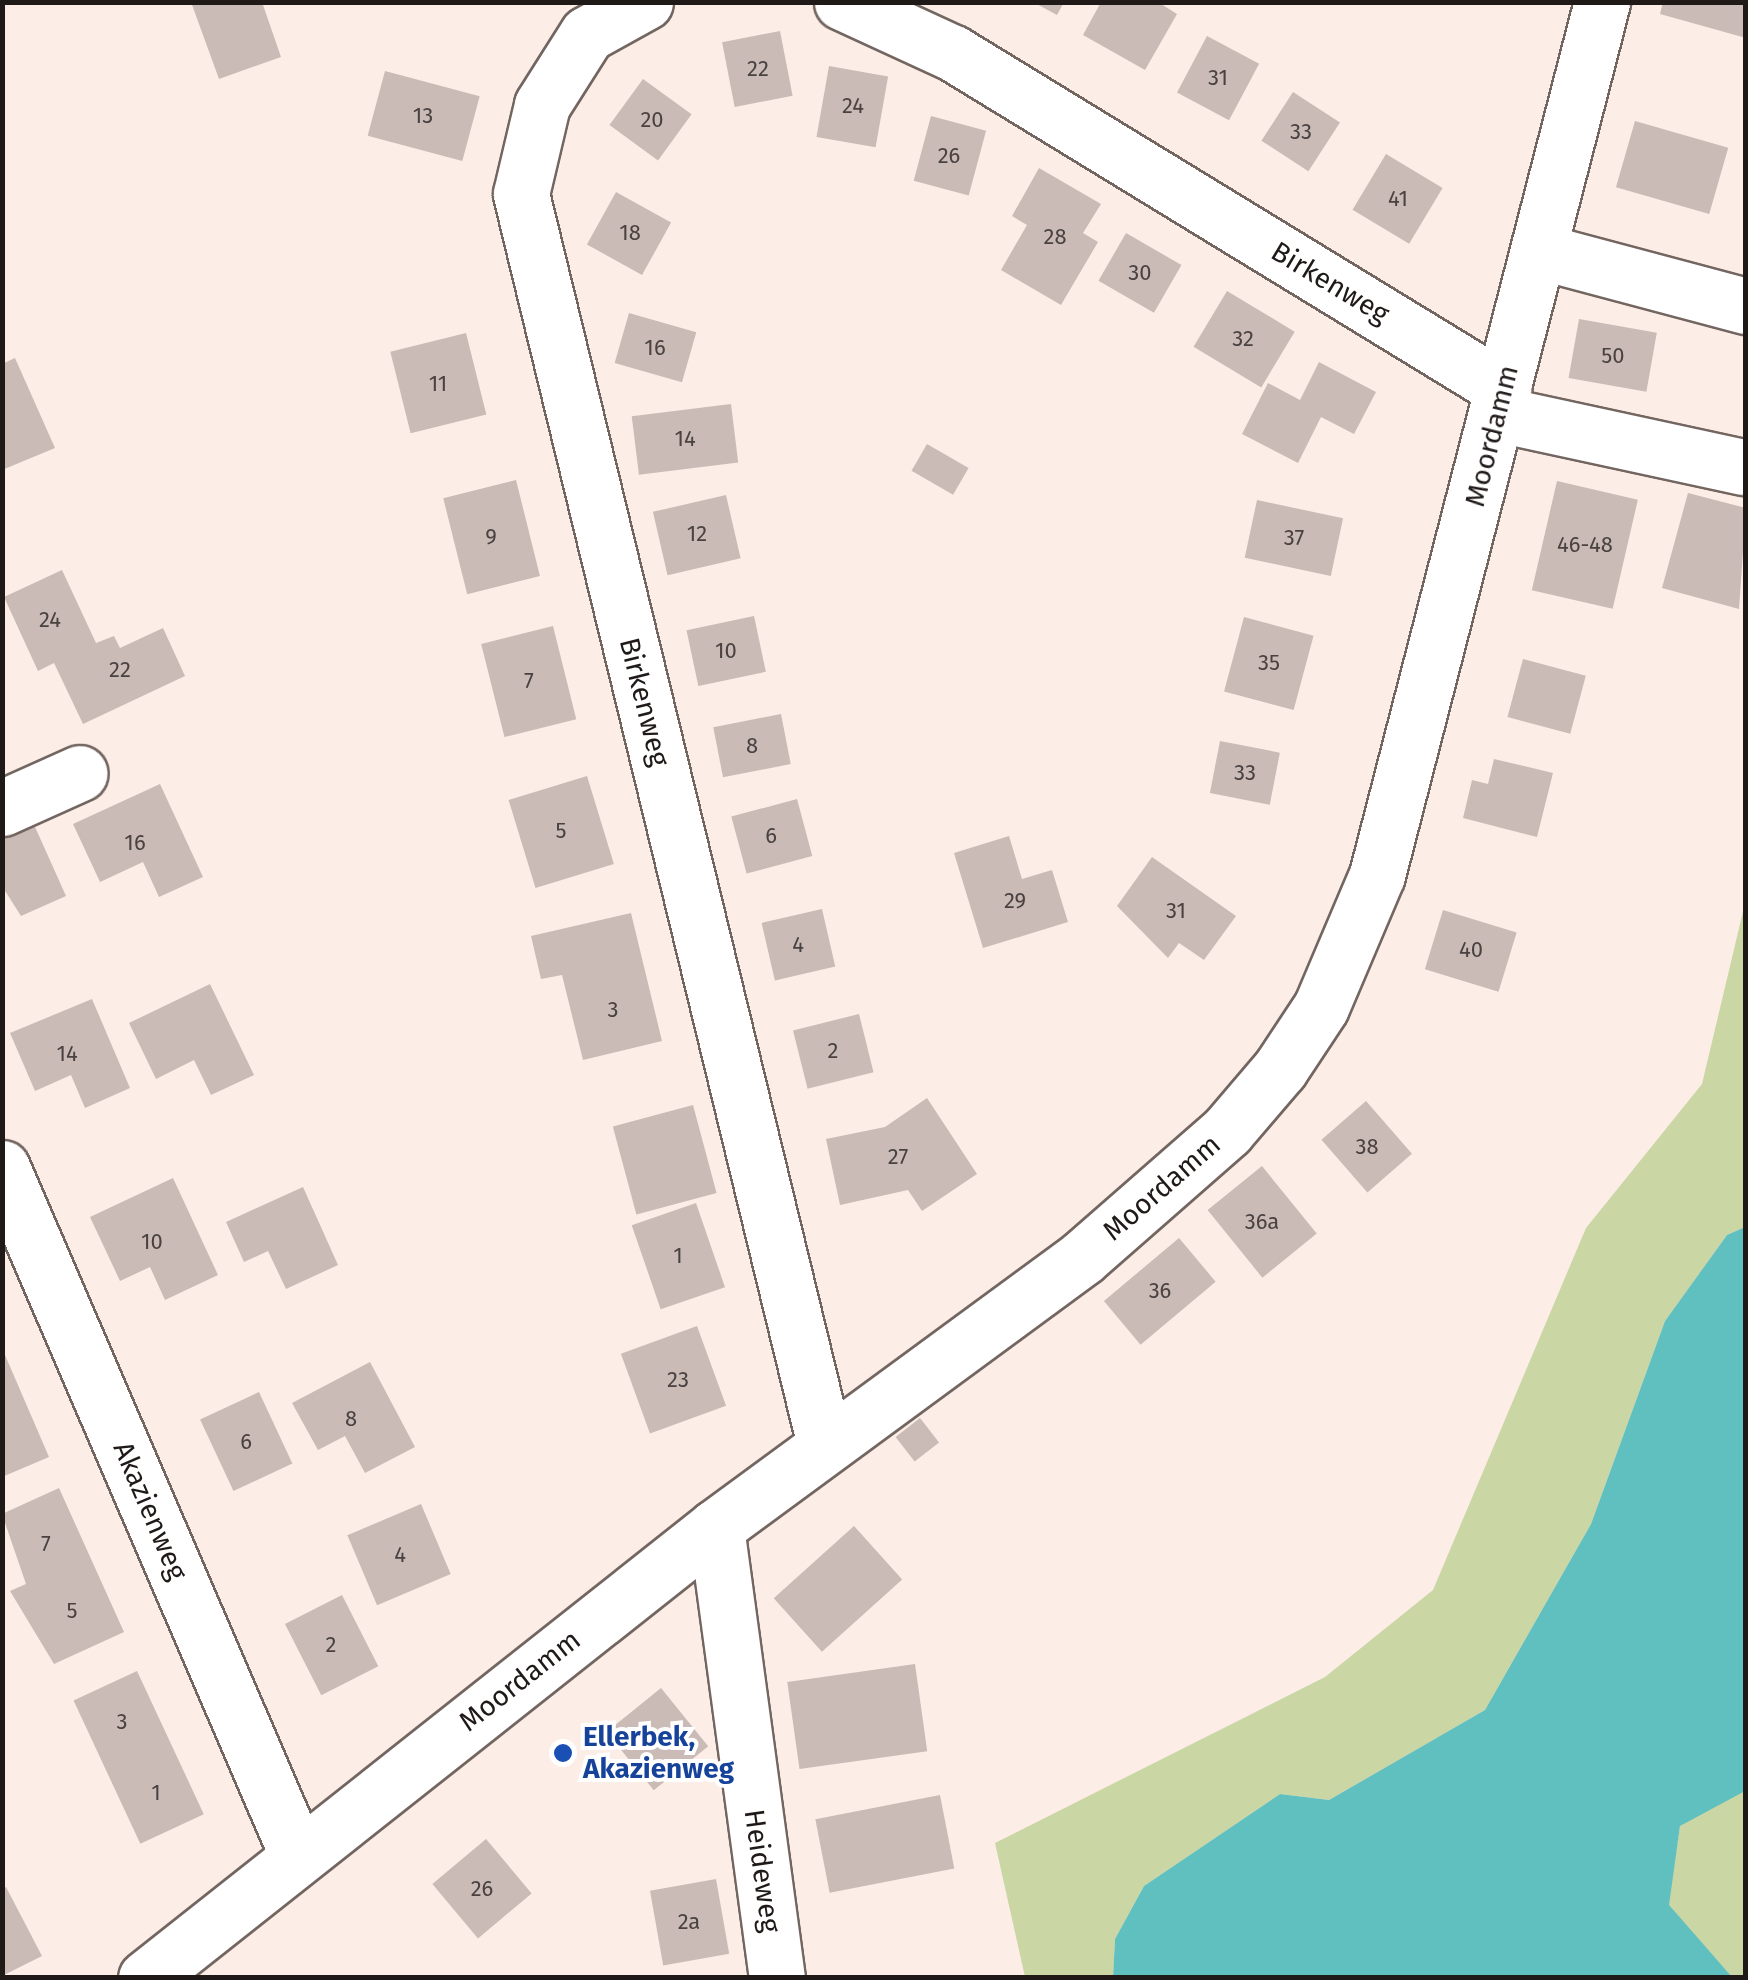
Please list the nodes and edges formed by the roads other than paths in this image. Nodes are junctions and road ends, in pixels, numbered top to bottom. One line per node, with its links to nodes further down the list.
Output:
1 (645, 2): 11 (street, Birkenweg)
2 (842, 2): 6 (street, Birkenweg)
3 (1602, 2): 4 (street, Moordamm)
4 (1539, 251): 5 (street); 6 (street, Moordamm)
5 (1746, 306)
6 (1500, 402): 7 (street, Birkenweg); 11 (street, Moordamm)
7 (1744, 466)
8 (80, 773): 9 (street)
9 (2, 808)
10 (2, 1168): 13 (street, Akazienweg)
11 (825, 1445): 12 (street, Moordamm)
12 (716, 1527): 13 (street, Moordamm); 15 (street, Heideweg)
13 (297, 1854): 14 (street, Moordamm)
14 (146, 1978)
15 (777, 1978)

